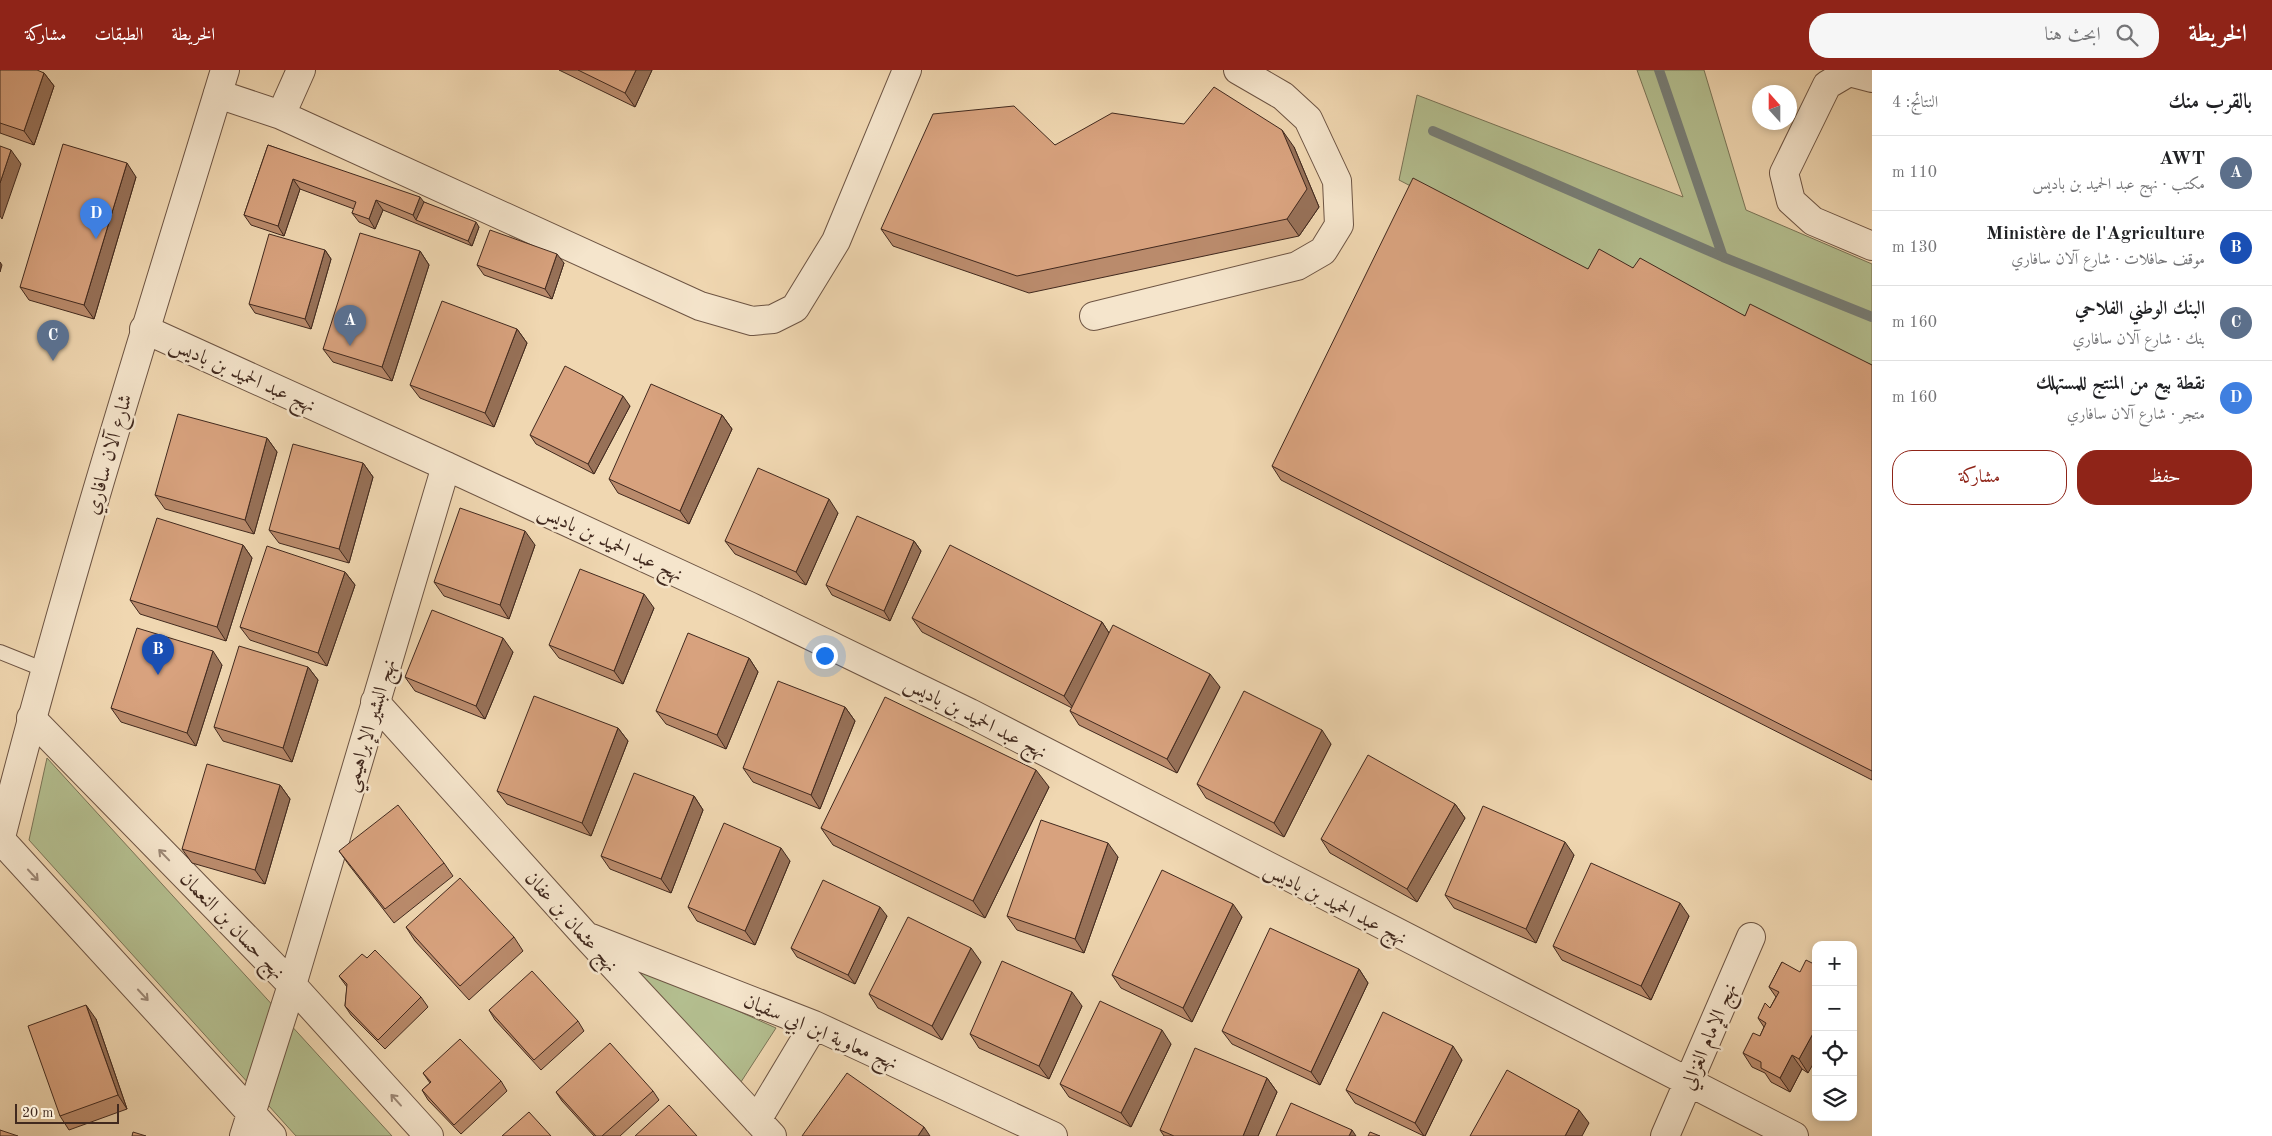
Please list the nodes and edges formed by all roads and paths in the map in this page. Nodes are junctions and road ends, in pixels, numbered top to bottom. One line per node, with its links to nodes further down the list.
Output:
1 (301, 70): 6 (street)
2 (907, 70): 6 (street)
3 (1238, 70): 8 (street)
4 (1872, 78): 7 (street)
5 (221, 82): 6 (street); 9 (street, شارع آلان سافاري)
6 (281, 115)
7 (1872, 246)
8 (1094, 316)
9 (144, 329): 10 (street, نهج عبد الحميد بن باديس); 12 (street, شارع آلان سافاري)
10 (446, 466): 13 (street, نهج البشير الإبراهيمي); 21 (street, نهج عبد الحميد بن باديس)
11 (0, 652): 12 (lane)
12 (45, 670): 14 (street, شارع آلان سافاري)
13 (375, 702): 17 (street, نهج عثمان بن عفان); 19 (street, نهج البشير الإبراهيمي)
14 (31, 718): 15 (street, شارع آلان سافاري); 19 (street, نهج حسان بن النعمان, one-way to 14)
15 (5, 796): 16 (street, شارع آلان سافاري)
16 (0, 840): 22 (street, one-way to 22)
17 (585, 935): 20 (street, نهج معاوية ابن ابي سفيان); 23 (street, نهج عثمان بن عفان)
18 (1751, 936): 21 (street, نهج الإمام الغزالي)
19 (292, 985): 22 (street, نهج البشير الإبراهيمي); 25 (street, نهج حسان بن النعمان, one-way to 19)
20 (814, 1025): 23 (street); 26 (street, نهج معاوية ابن ابي سفيان)
21 (1688, 1082): 27 (street, نهج الإمام الغزالي); 28 (street, نهج عبد الحميد بن باديس)
22 (247, 1124): 24 (street)
23 (765, 1128)
24 (272, 1136)
25 (429, 1136)
26 (1053, 1136)
27 (1665, 1136)
28 (1794, 1136)

